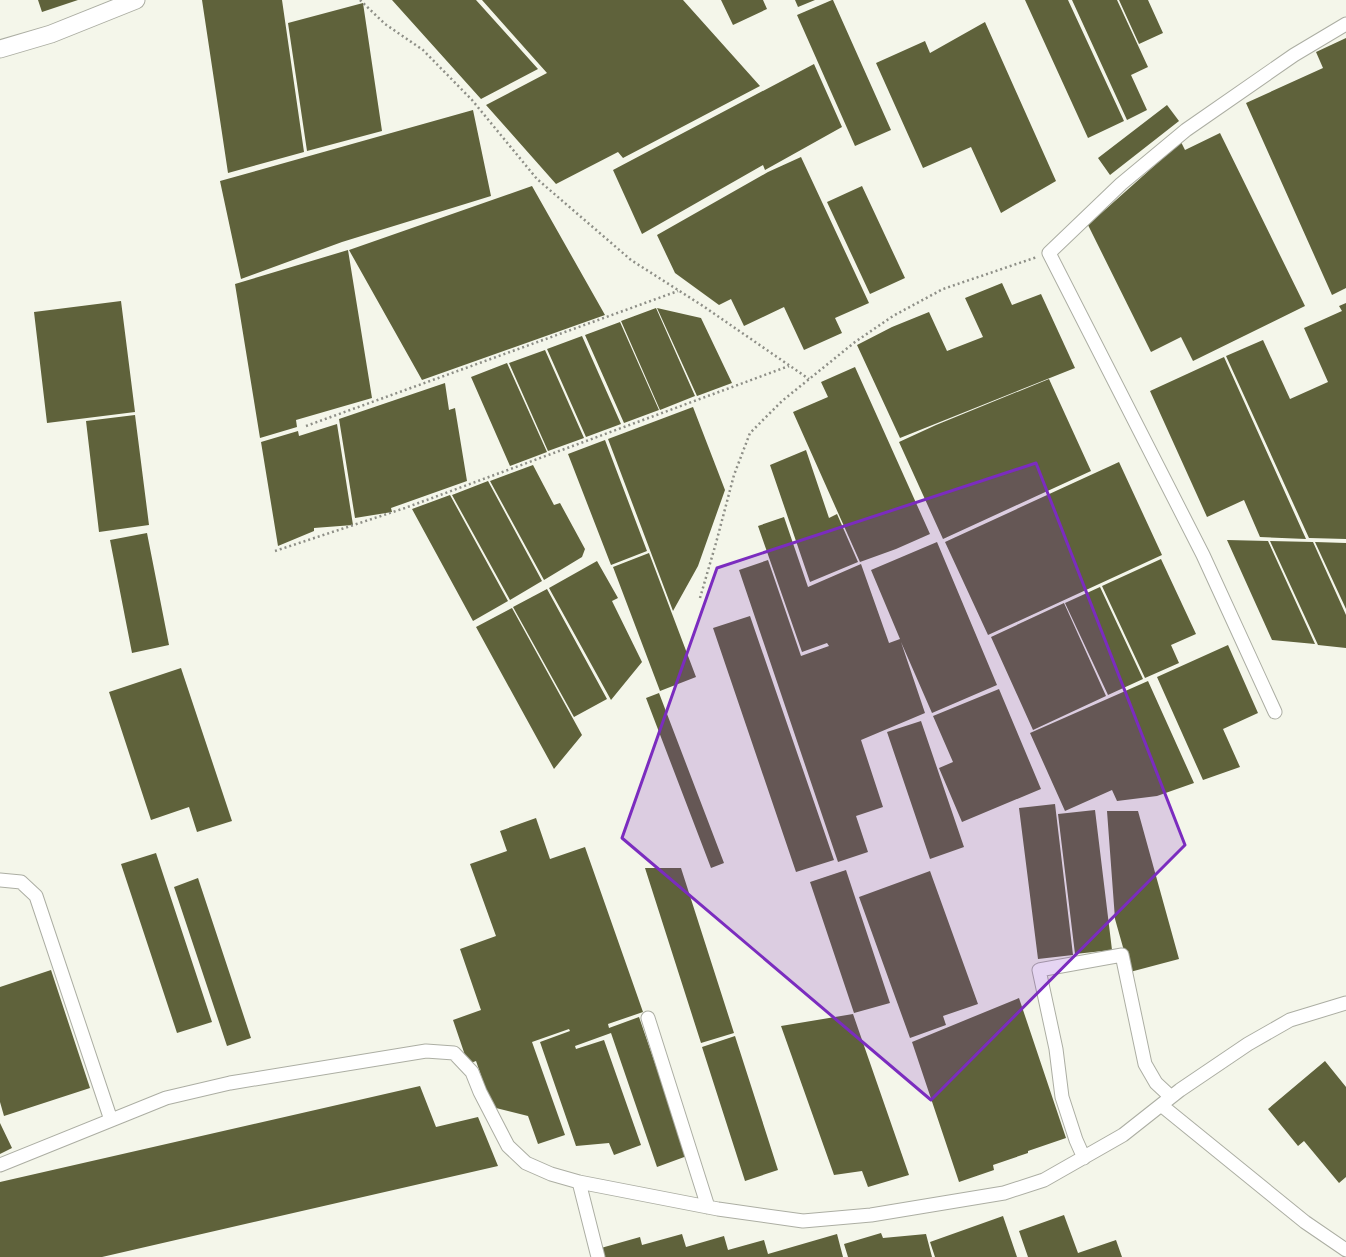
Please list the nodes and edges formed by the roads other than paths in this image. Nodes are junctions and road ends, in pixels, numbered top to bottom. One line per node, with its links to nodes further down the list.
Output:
1 (136, 0): 3 (street)
2 (1346, 24): 4 (street)
3 (0, 49)
4 (1275, 712)
5 (0, 880): 9 (street)
6 (1346, 1003): 8 (street)
7 (648, 1018): 13 (street)
8 (1166, 1101): 10 (street); 10 (street); 14 (street)
9 (111, 1120): 11 (street); 12 (street)
10 (1084, 1158): 13 (street)
11 (0, 1165)
12 (579, 1182): 13 (street); 15 (street)
13 (708, 1207)
14 (1346, 1250)
15 (598, 1257)

